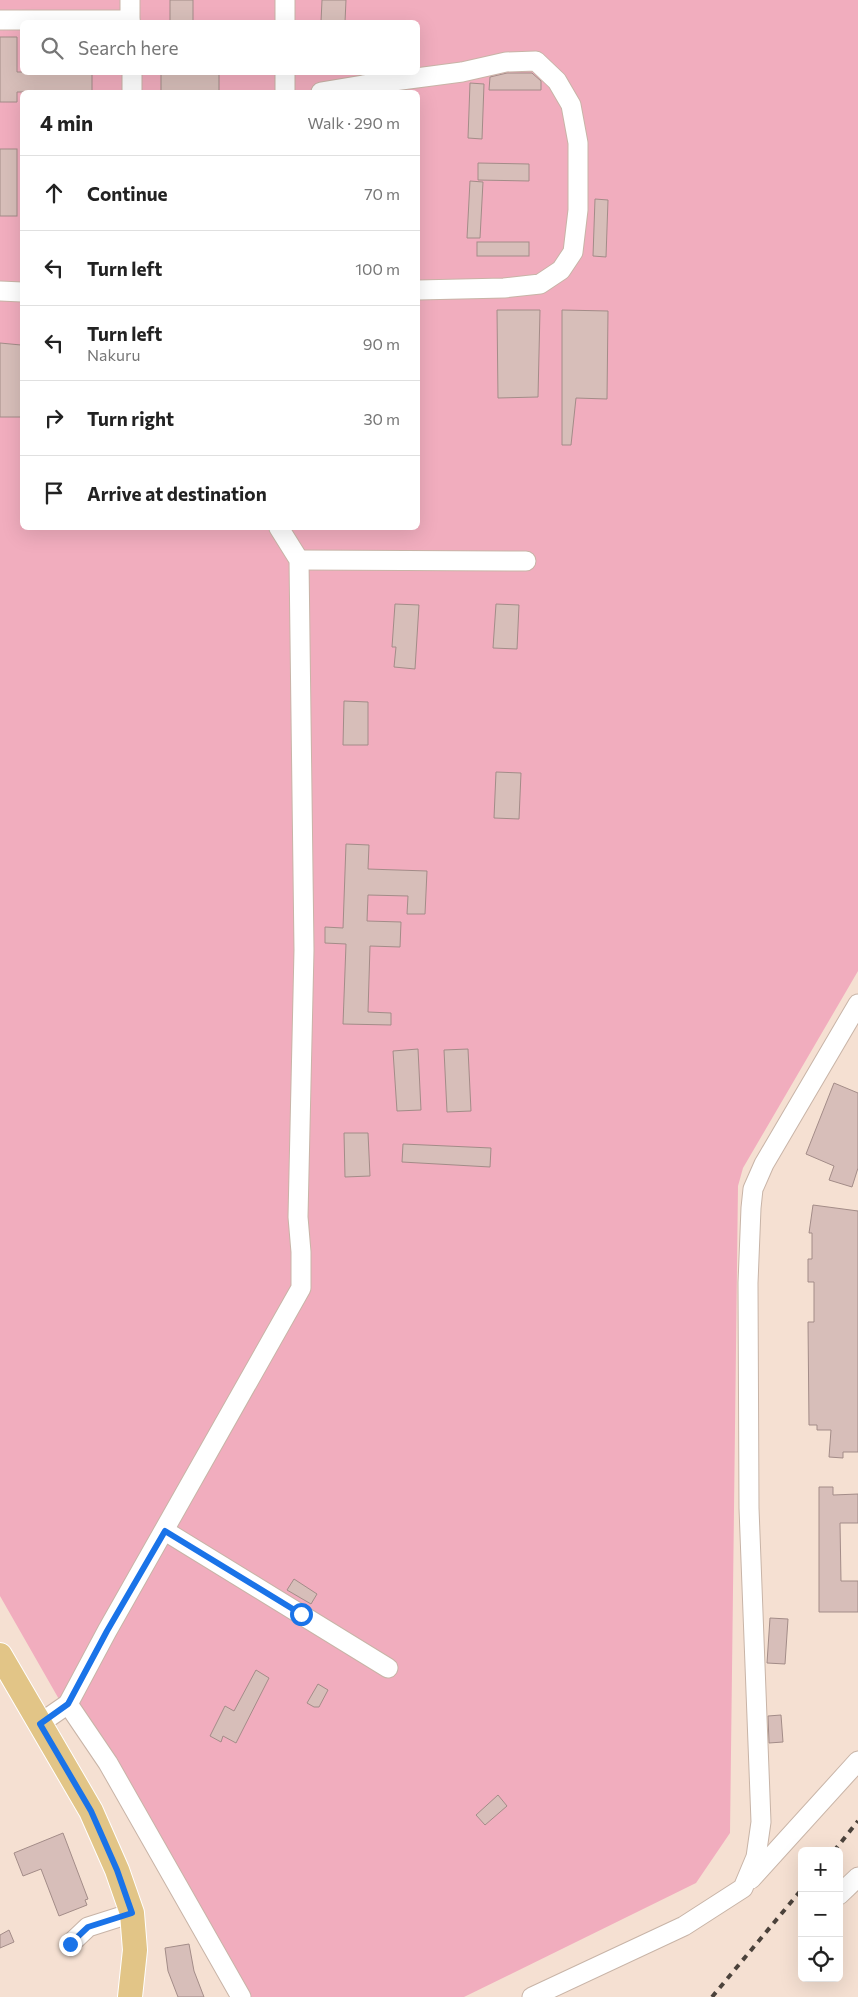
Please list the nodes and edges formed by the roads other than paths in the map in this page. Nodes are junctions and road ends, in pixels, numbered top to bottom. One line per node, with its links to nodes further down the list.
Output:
1 (130, 0): 5 (street)
2 (285, 0): 6 (street)
3 (0, 20): 4 (street)
4 (20, 20)
5 (130, 20)
6 (285, 20)
7 (132, 75): 9 (street)
8 (285, 75): 10 (street)
9 (132, 90)
10 (284, 90)
11 (333, 90): 12 (street)
12 (420, 290)
13 (0, 291): 14 (street)
14 (20, 292)
15 (280, 530): 16 (street)
16 (300, 560): 17 (street); 19 (street)
17 (526, 561)
18 (858, 1004): 26 (street)
19 (165, 1531): 21 (street); 22 (street)
20 (1, 1660): 23 (main road)
21 (388, 1668)
22 (68, 1704): 23 (street); 31 (street)
23 (40, 1724): 28 (main road)
24 (858, 1761): 26 (street)
25 (858, 1877): 27 (street)
26 (743, 1888): 32 (street)
27 (842, 1892)
28 (132, 1913): 29 (street); 30 (main road)
29 (70, 1944)
30 (130, 1997)
31 (241, 1997)
32 (532, 1997)

